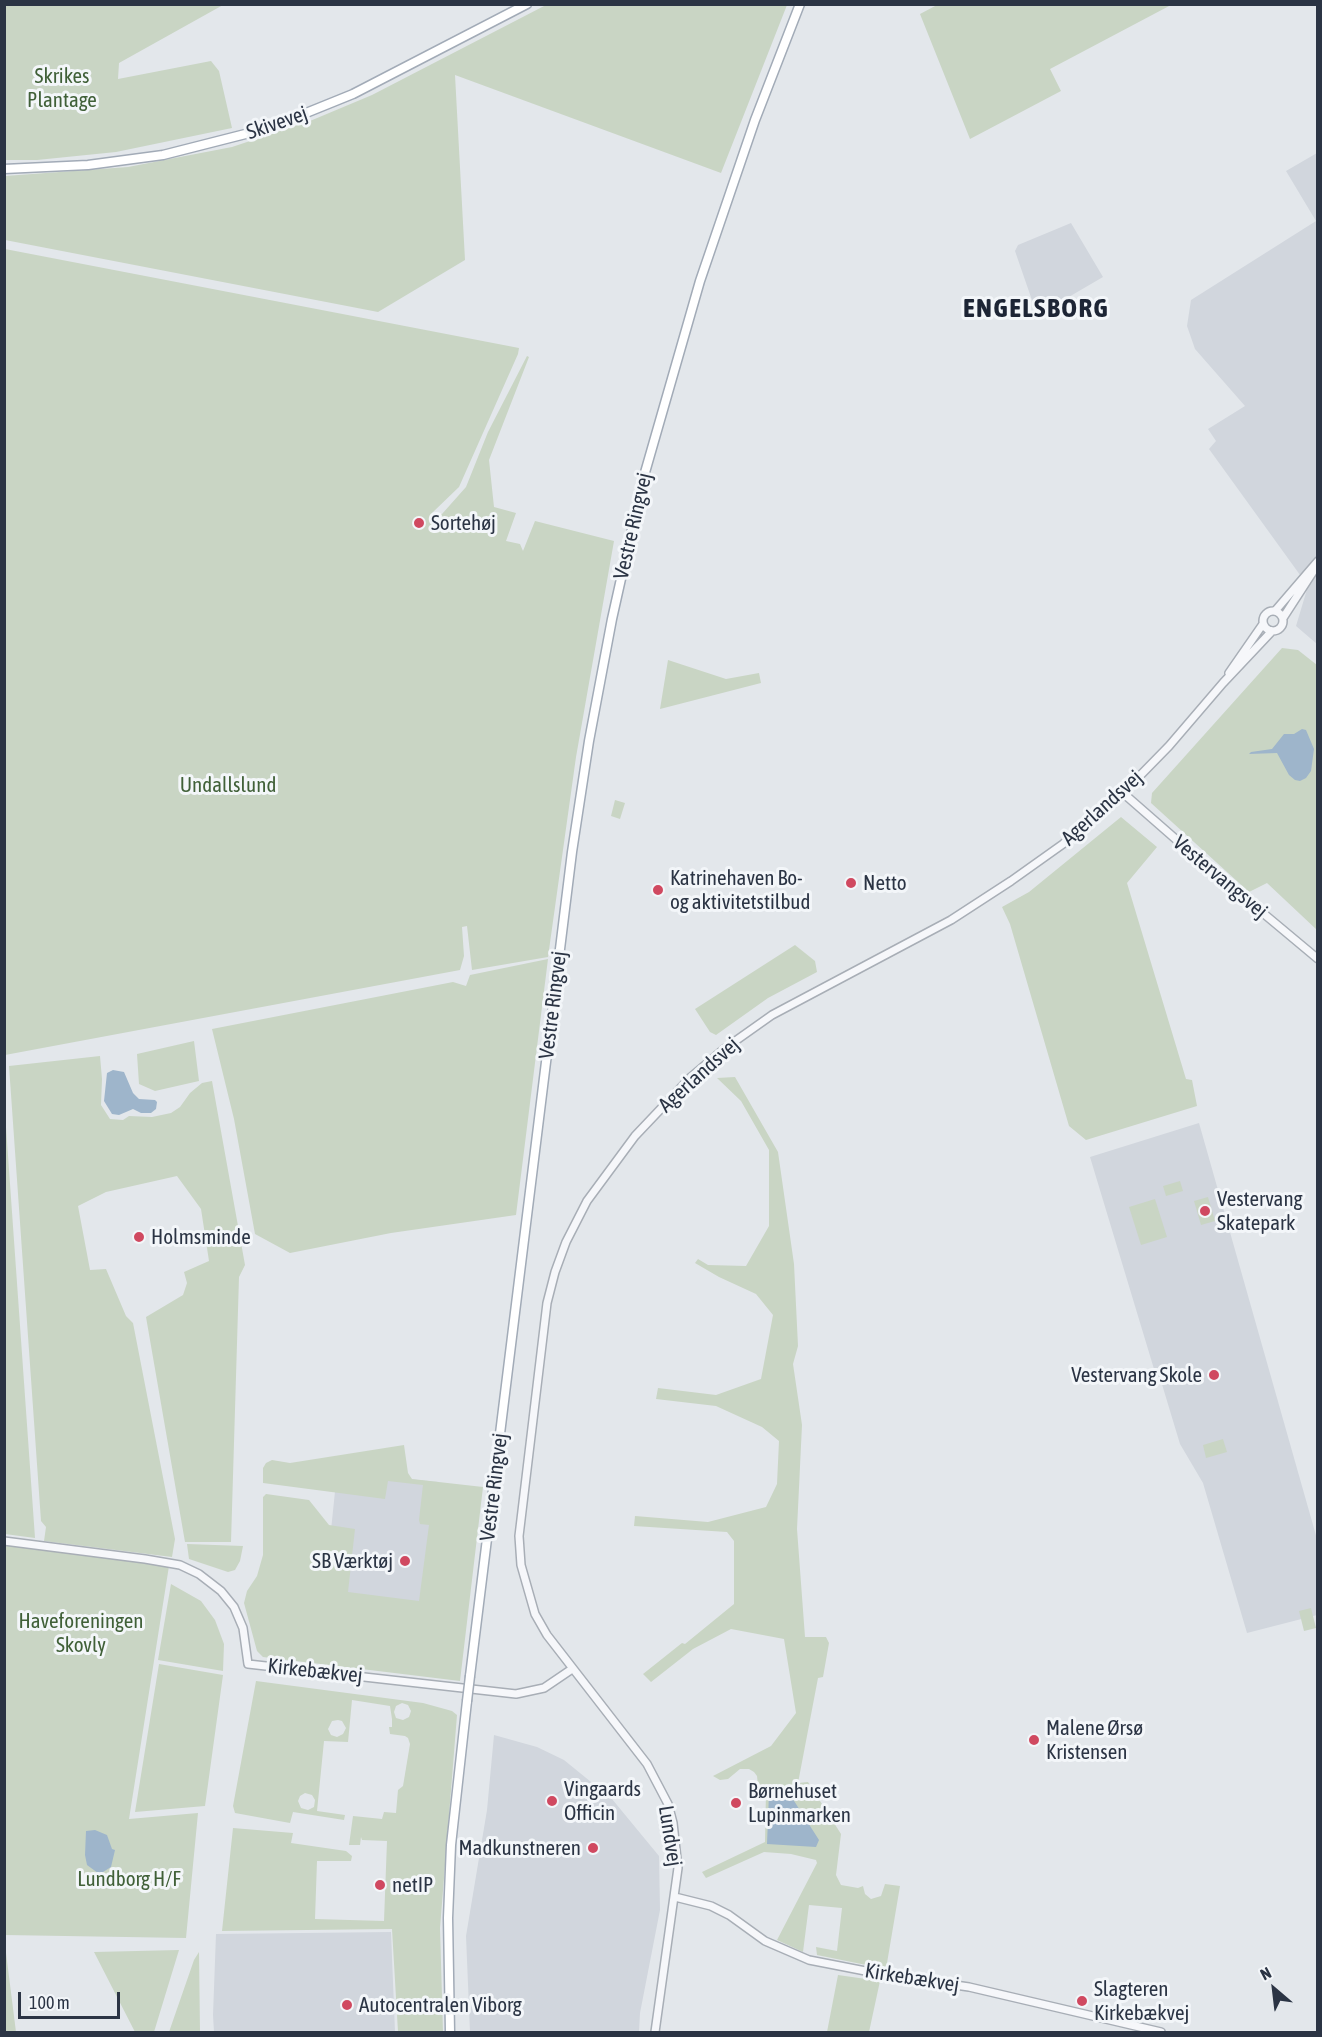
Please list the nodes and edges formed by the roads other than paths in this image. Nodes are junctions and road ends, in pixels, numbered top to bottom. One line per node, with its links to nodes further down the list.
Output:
1 (527, 4): 3 (main road, Skivevej)
2 (798, 4): 15 (main road, Vestre Ringvej, bridge)
3 (4, 170)
4 (1317, 563): 5 (street); 6 (street)
5 (1275, 610): 6 (street); 7 (street)
6 (1283, 618): 8 (street)
7 (1263, 624): 8 (street); 9 (street, Agerlandsvej)
8 (1272, 631): 9 (street, Agerlandsvej)
9 (1222, 683): 10 (street, Agerlandsvej)
10 (1123, 793): 11 (street, Vestervangsvej); 13 (street, Agerlandsvej)
11 (1317, 959)
12 (4, 1541): 13 (street, Kirkebækvej)
13 (572, 1669): 14 (street, Lundvej)
14 (675, 1898): 16 (street, Lundvej); 17 (street, Kirkebækvej)
15 (450, 2032)
16 (655, 2032)
17 (1161, 2032)

